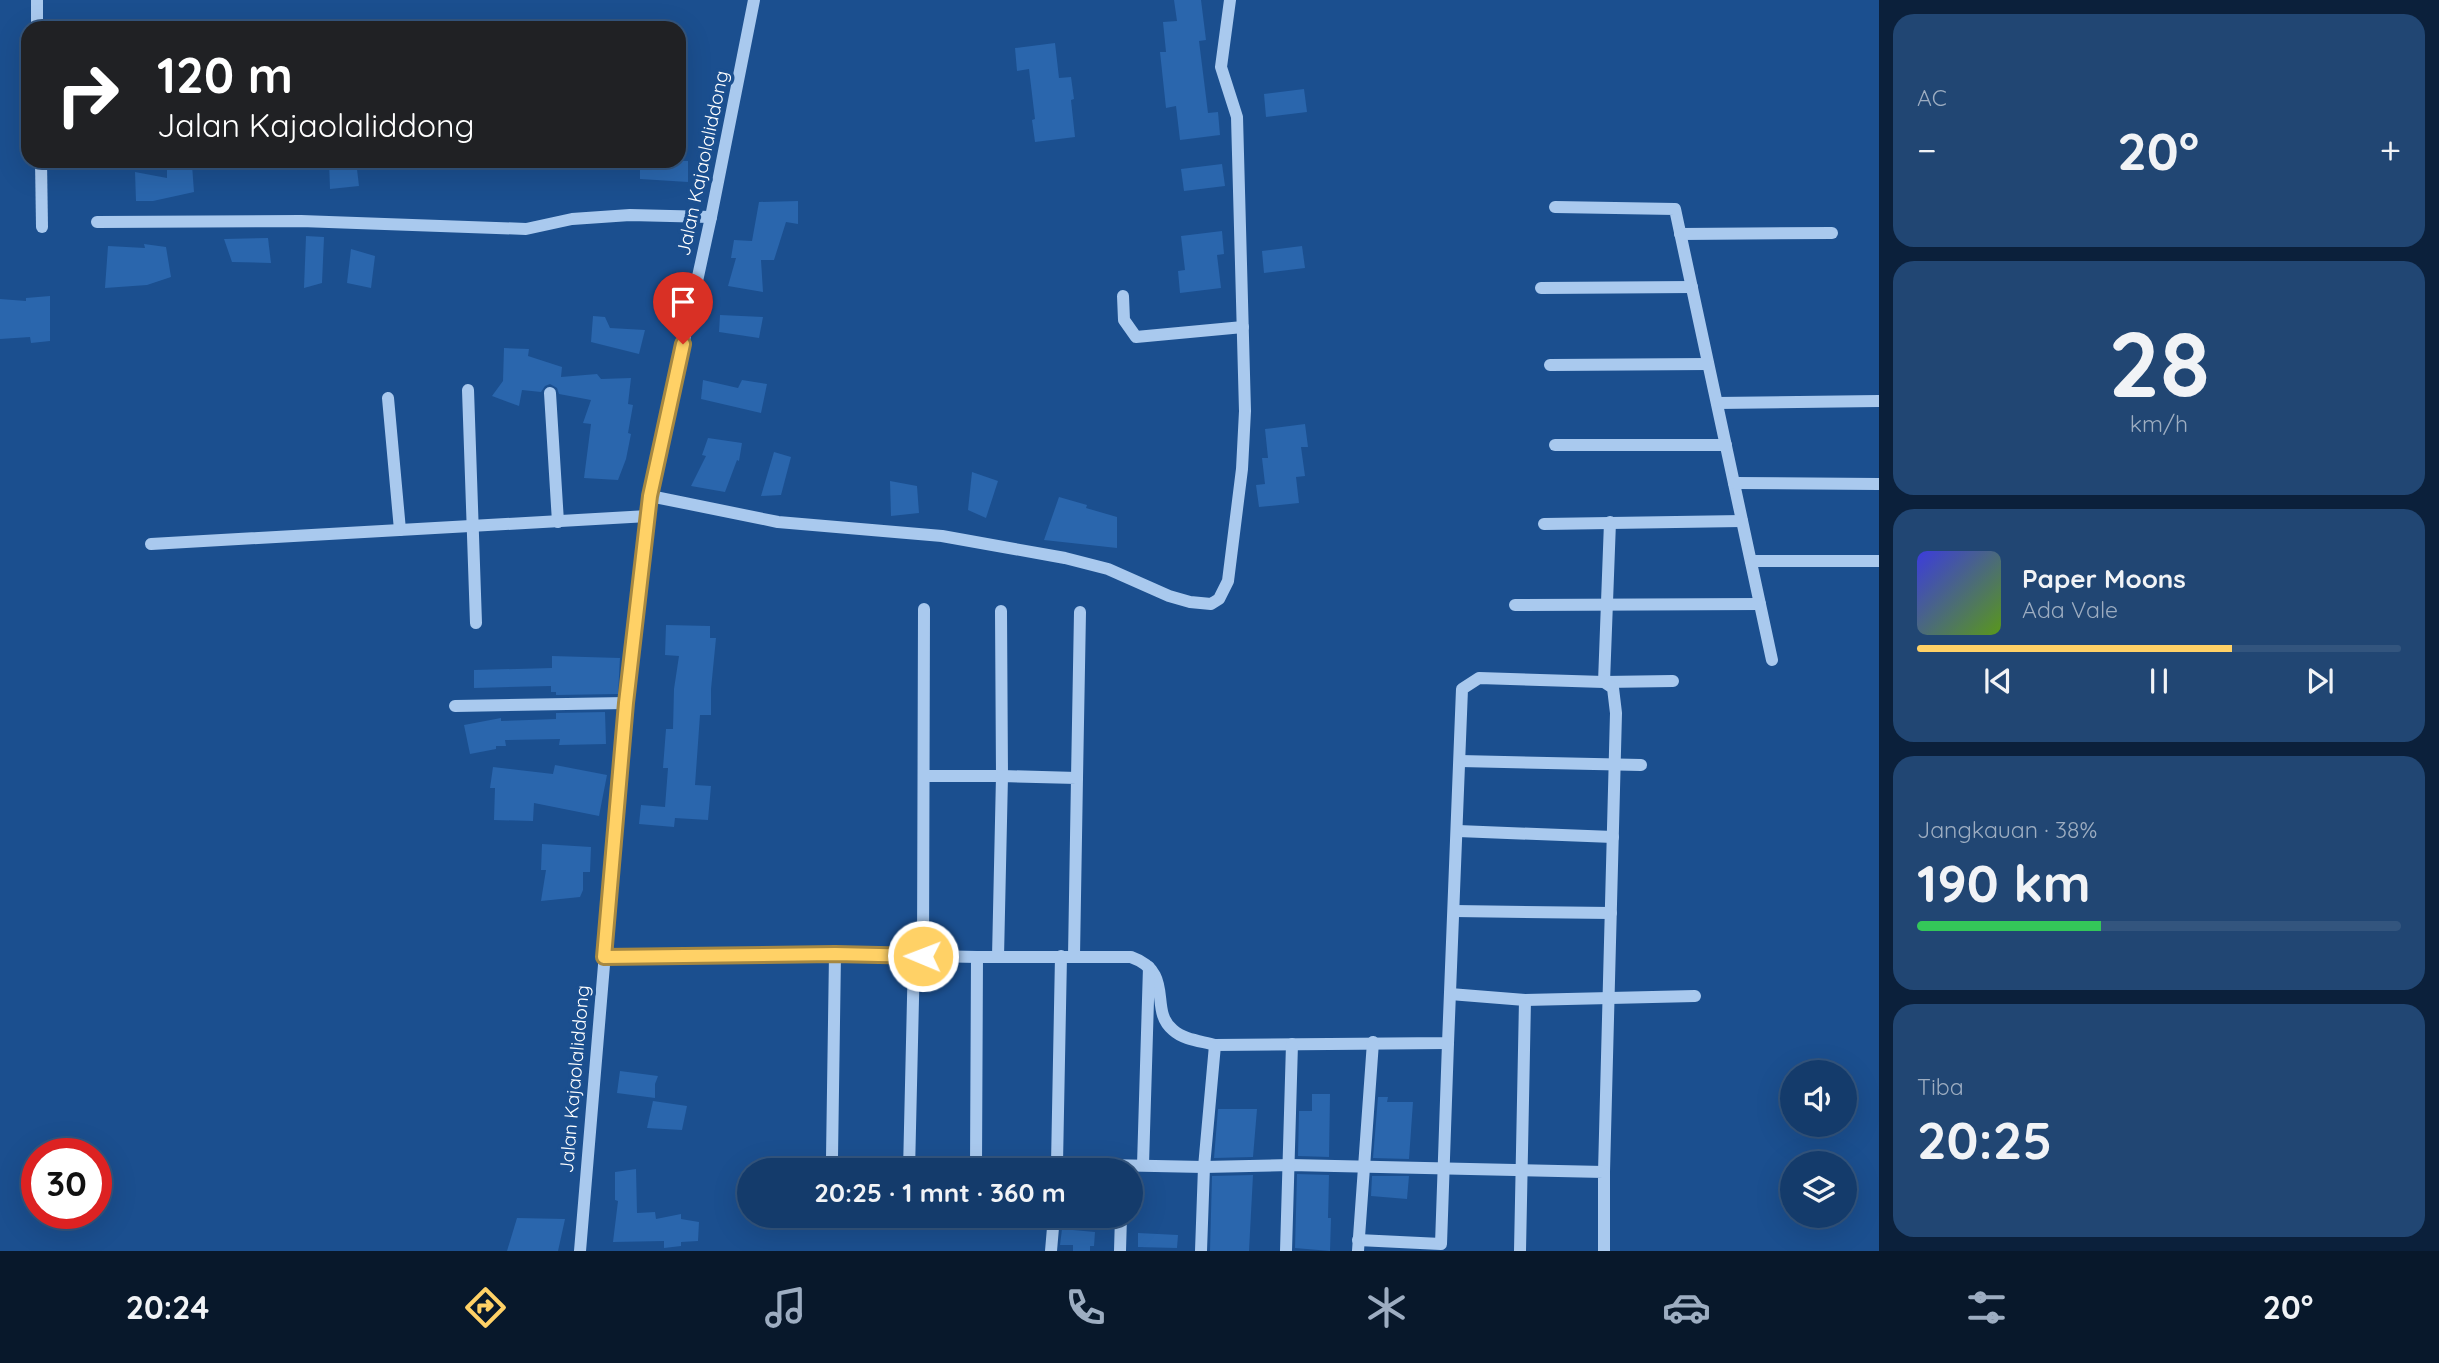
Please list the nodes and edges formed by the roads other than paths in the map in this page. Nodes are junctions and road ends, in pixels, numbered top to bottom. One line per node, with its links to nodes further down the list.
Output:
1 (37, 0): 4 (street)
2 (754, 0): 7 (street, Jalan Kajaolaliddong)
3 (1230, 0): 15 (street)
4 (37, 21)
5 (41, 168): 9 (street)
6 (1555, 207): 11 (street)
7 (711, 217): 8 (street); 27 (street, Jalan Kajaolaliddong)
8 (97, 222)
9 (42, 227)
10 (1832, 233): 11 (street)
11 (1680, 234): 12 (street)
12 (1692, 287): 13 (street); 16 (street)
13 (1541, 288)
14 (1123, 296): 15 (street)
15 (1243, 327): 27 (street)
16 (1708, 364): 17 (street); 22 (street)
17 (1550, 365)
18 (468, 390): 33 (street)
19 (550, 393): 30 (street)
20 (388, 398): 34 (street)
21 (1879, 401): 22 (street)
22 (1717, 402): 23 (street)
23 (1726, 445): 24 (street); 25 (street)
24 (1556, 446)
25 (1734, 483): 26 (street); 29 (street)
26 (1879, 484)
27 (650, 496): 28 (street, Jalan Kajaolaliddong)
28 (648, 516): 30 (street); 48 (street, Jalan Kajaolaliddong)
29 (1742, 521): 31 (street); 36 (street)
30 (558, 522): 33 (street)
31 (1610, 522): 32 (street); 40 (street)
32 (1544, 524)
33 (474, 526): 34 (street); 44 (street)
34 (400, 530): 35 (street)
35 (151, 544)
36 (1751, 561): 37 (street); 38 (street)
37 (1879, 561)
38 (1760, 604): 40 (street); 45 (street)
39 (1515, 605): 40 (street)
40 (1607, 605): 47 (street)
41 (924, 609): 53 (street)
42 (1001, 611): 54 (street)
43 (1080, 612): 55 (street)
44 (476, 623)
45 (1772, 660)
46 (1673, 681): 47 (street)
47 (1604, 682): 50 (street); 51 (street)
48 (626, 703): 49 (street); 63 (street, Jalan Kajaolaliddong)
49 (455, 706)
50 (1460, 761): 51 (street); 56 (street)
51 (1615, 764): 52 (street); 57 (street)
52 (1641, 765)
53 (924, 776): 54 (street); 61 (street)
54 (1002, 776): 55 (street); 65 (street)
55 (1077, 778): 62 (street)
56 (1458, 831): 57 (street); 58 (street)
57 (1613, 837): 59 (street)
58 (1454, 911): 59 (street); 67 (street)
59 (1611, 913): 69 (street)
60 (835, 954): 61 (street); 63 (street); 75 (street)
61 (919, 956): 64 (street); 76 (street)
62 (1067, 956): 65 (street); 66 (street); 78 (street)
63 (604, 957): 90 (street, Jalan Kajaolaliddong)
64 (977, 957): 65 (street); 77 (street)
65 (998, 957)
66 (1149, 966): 74 (street); 80 (street)
67 (1450, 994): 70 (street); 72 (street)
68 (1695, 996): 69 (street)
69 (1609, 997): 70 (street); 85 (street)
70 (1525, 1000): 84 (street)
71 (1373, 1042): 72 (street); 73 (street); 81 (street)
72 (1448, 1043): 83 (street)
73 (1292, 1044): 74 (street); 79 (street)
74 (1215, 1045): 82 (street)
75 (832, 1158)
76 (910, 1158)
77 (976, 1158)
78 (1057, 1158)
79 (1290, 1164): 81 (street); 82 (street); 94 (street)
80 (1143, 1165): 82 (street)
81 (1363, 1166): 83 (street); 88 (street)
82 (1204, 1167): 93 (street)
83 (1444, 1168): 84 (street); 89 (street)
84 (1520, 1170): 85 (street); 95 (street)
85 (1604, 1172): 96 (street)
86 (1053, 1228): 91 (street)
87 (1121, 1228): 92 (street)
88 (1358, 1245): 89 (street)
89 (1441, 1248)
90 (580, 1251)
91 (1051, 1251)
92 (1120, 1251)
93 (1201, 1251)
94 (1286, 1251)
95 (1520, 1251)
96 (1604, 1251)

